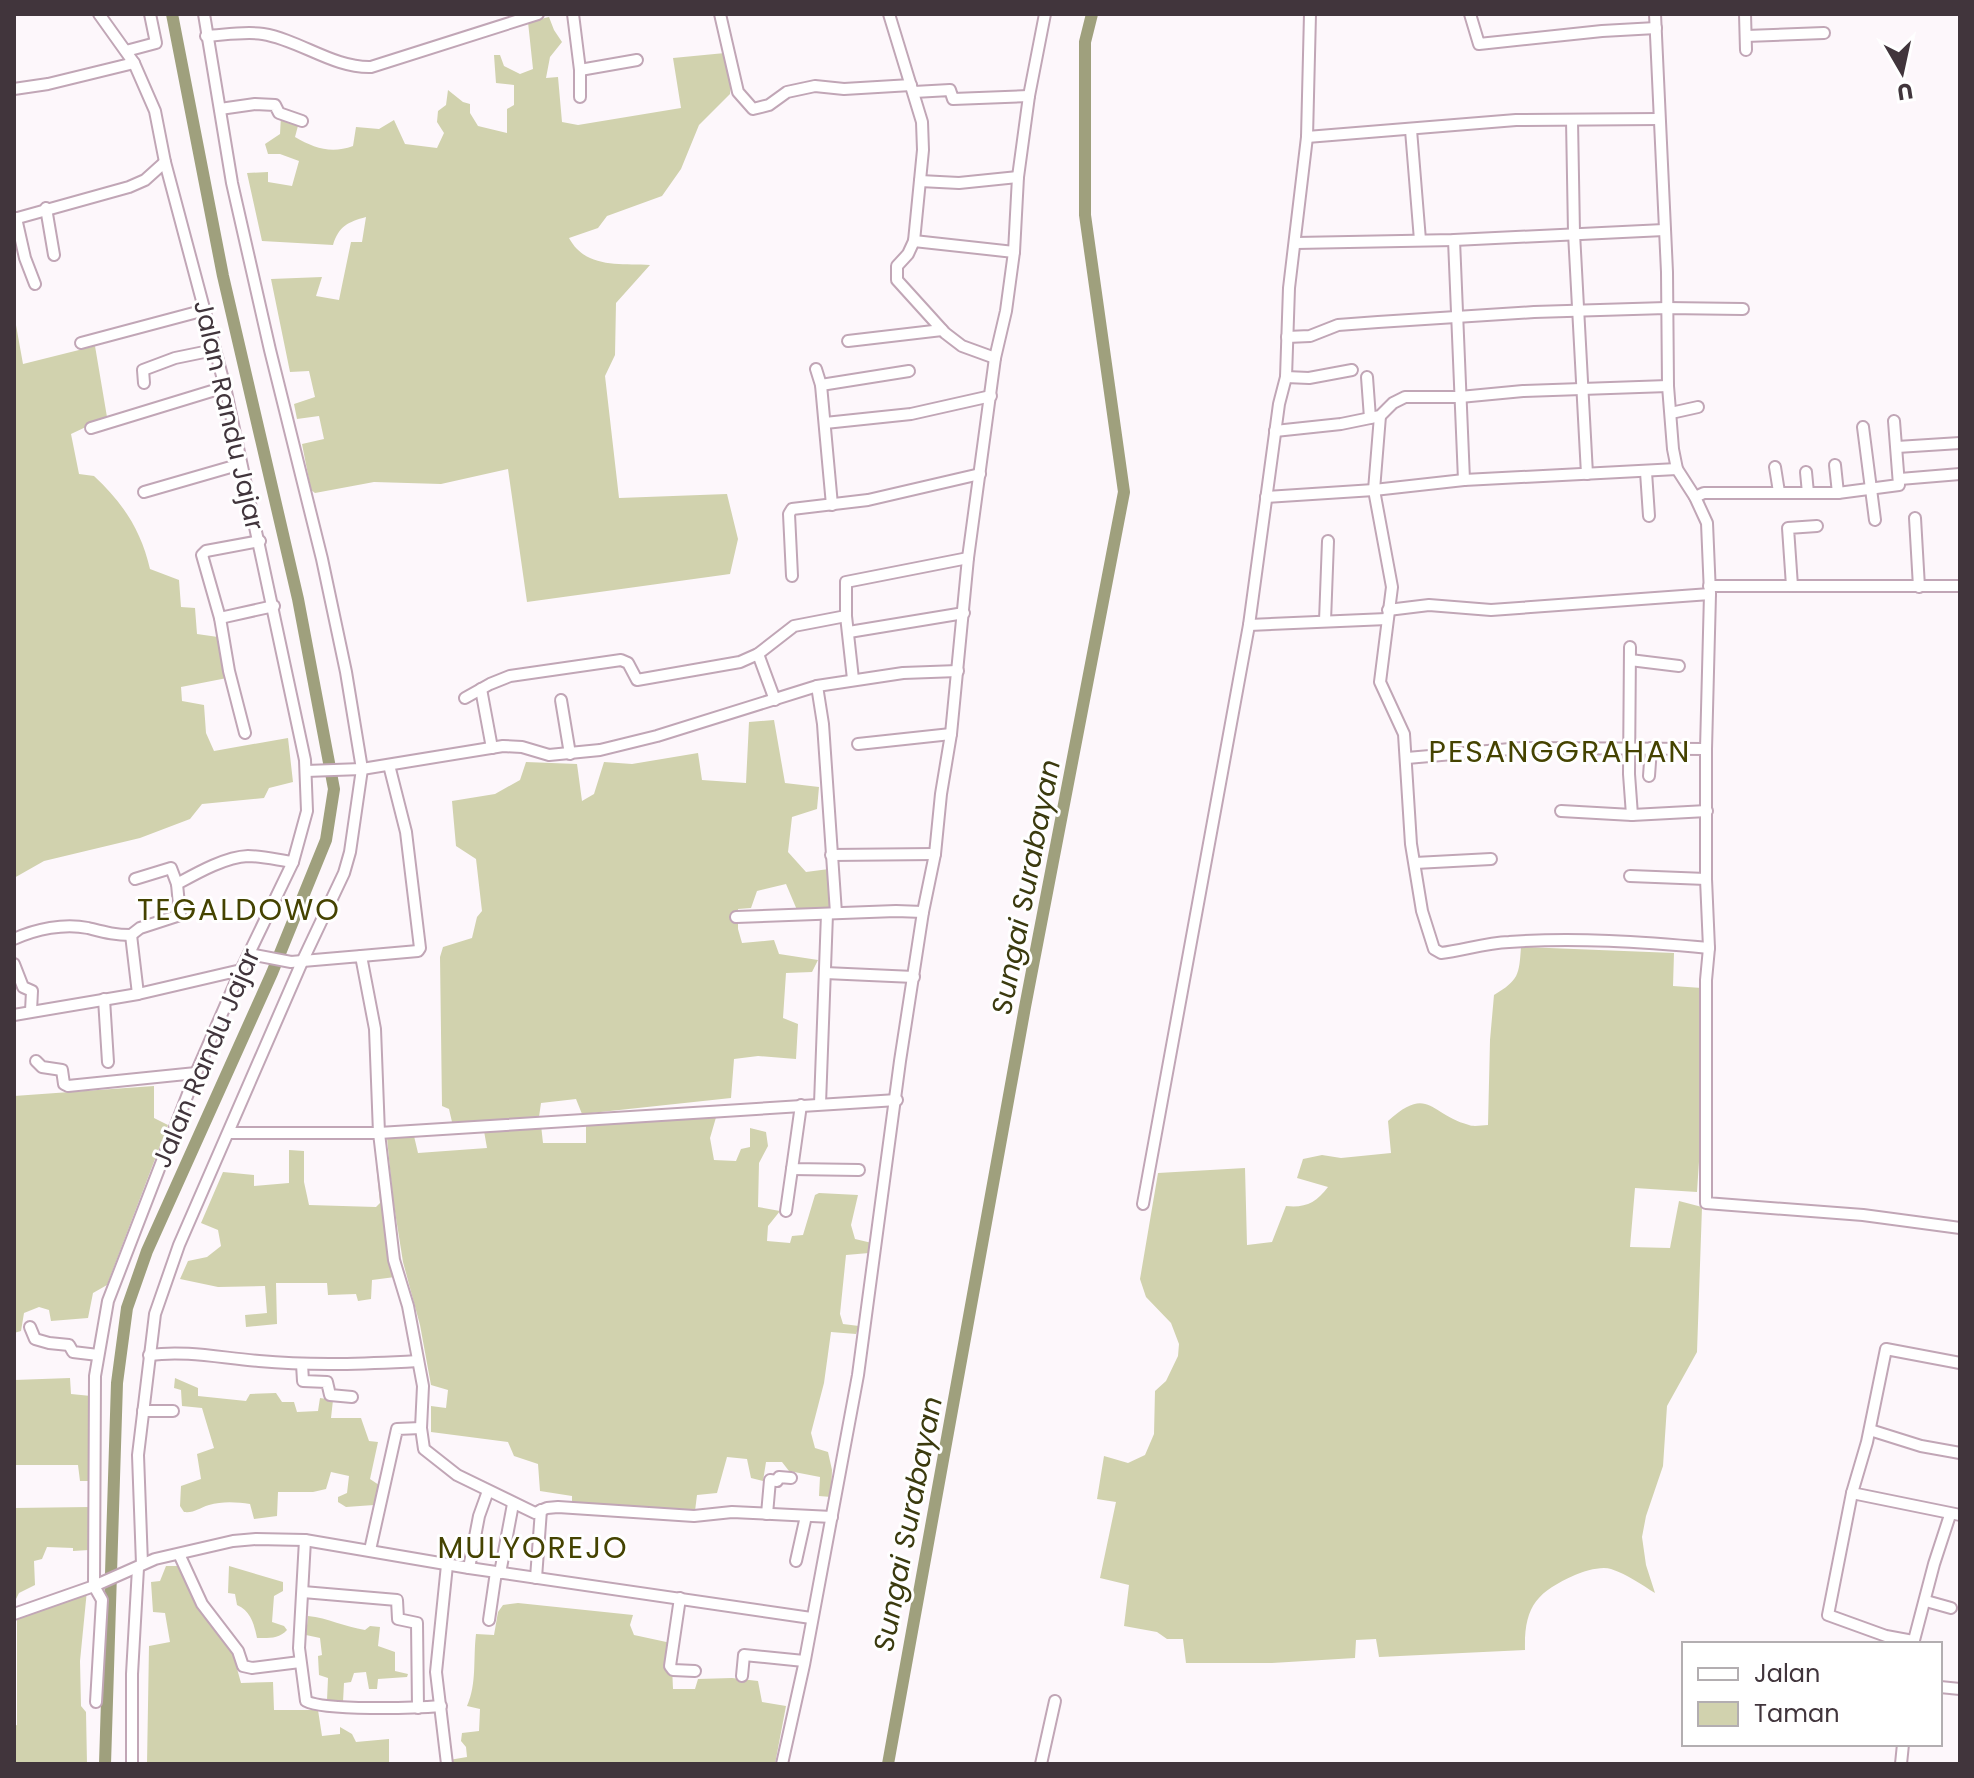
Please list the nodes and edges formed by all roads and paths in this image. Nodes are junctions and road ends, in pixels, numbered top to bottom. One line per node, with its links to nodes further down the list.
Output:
1 (99, 14): 18 (street, Jalan Randu Jajar)
2 (150, 14): 18 (street)
3 (204, 14): 15 (street)
4 (538, 14): 15 (street)
5 (573, 14): 21 (street)
6 (720, 14): 22 (street)
7 (889, 14): 22 (street)
8 (1045, 14): 24 (street)
9 (1310, 14): 31 (street)
10 (1470, 14): 13 (street)
11 (1655, 14): 13 (street)
12 (1745, 14): 16 (street)
13 (1656, 28): 27 (street)
14 (1824, 33): 16 (street)
15 (206, 36): 26 (street)
16 (1746, 36): 17 (street)
17 (1746, 50)
18 (126, 51): 20 (street, Jalan Randu Jajar)
19 (637, 60): 21 (street)
20 (134, 63): 23 (street); 32 (street, Jalan Randu Jajar)
21 (580, 70): 25 (street)
22 (910, 87): 24 (street); 34 (street)
23 (14, 89)
24 (1029, 96): 33 (street)
25 (580, 97)
26 (227, 108): 29 (street); 140 (street)
27 (1659, 119): 28 (street); 37 (street)
28 (1572, 120): 30 (street); 38 (street)
29 (302, 121)
30 (1411, 130): 31 (street); 39 (street)
31 (1307, 137): 42 (street)
32 (165, 162): 35 (street); 48 (street, Jalan Randu Jajar)
33 (1018, 177): 34 (street); 43 (street)
34 (920, 181): 41 (street)
35 (46, 208): 36 (street); 44 (street)
36 (15, 219): 45 (street)
37 (1664, 230): 38 (street); 46 (street)
38 (1574, 233): 40 (street); 49 (street)
39 (1420, 240): 40 (street); 42 (street)
40 (1454, 240): 50 (street)
41 (914, 241): 43 (street); 51 (street)
42 (1296, 243): 52 (street)
43 (1014, 252): 56 (street)
44 (54, 255)
45 (35, 284)
46 (1666, 308): 47 (street); 49 (street); 64 (street)
47 (1743, 309)
48 (199, 312): 54 (street); 55 (street, Jalan Randu Jajar)
49 (1578, 312): 50 (street); 66 (street)
50 (1460, 318): 52 (street); 68 (street)
51 (942, 330): 53 (street); 56 (street)
52 (1287, 337): 60 (street)
53 (848, 341)
54 (81, 343)
55 (209, 351): 62 (street); 65 (street, Jalan Randu Jajar)
56 (995, 358): 67 (street)
57 (816, 369): 63 (street)
58 (1352, 370): 60 (street)
59 (909, 371): 63 (street)
60 (1286, 377): 76 (street)
61 (1367, 377): 71 (street)
62 (144, 383)
63 (821, 385): 73 (street)
64 (1668, 386): 66 (street); 70 (street)
65 (218, 389): 75 (street); 79 (street, Jalan Randu Jajar)
66 (1583, 390): 68 (street); 86 (street)
67 (991, 396): 73 (street); 85 (street)
68 (1462, 397): 71 (street); 89 (street)
69 (1698, 407): 70 (street)
70 (1671, 413): 82 (street)
71 (1375, 417): 76 (street); 90 (street)
72 (1894, 421): 78 (street)
73 (825, 423): 98 (street)
74 (1863, 427): 91 (street)
75 (91, 428)
76 (1275, 431): 97 (street)
77 (1960, 443): 78 (street)
78 (1897, 447): 88 (street)
79 (236, 465): 92 (street); 104 (street, Jalan Randu Jajar)
80 (1835, 465): 95 (street)
81 (1775, 467): 93 (street)
82 (1677, 469): 83 (street); 96 (street)
83 (1646, 472): 86 (street); 99 (street)
84 (1806, 472): 94 (street)
85 (980, 474): 98 (street); 105 (street)
86 (1587, 474): 89 (street)
87 (1960, 474): 88 (street)
88 (1900, 479): 91 (street)
89 (1464, 480): 90 (street)
90 (1374, 490): 97 (street); 113 (street)
91 (1871, 490): 95 (street); 101 (street)
92 (144, 492)
93 (1779, 492): 94 (street); 96 (street)
94 (1808, 493): 95 (street)
95 (1838, 493)
96 (1699, 495): 110 (street)
97 (1266, 497): 117 (street)
98 (832, 505): 106 (street)
99 (1649, 516)
100 (1915, 518): 109 (street)
101 (1875, 520)
102 (1817, 526): 107 (street)
103 (1328, 541): 116 (street)
104 (254, 542): 111 (street, Jalan Randu Jajar); 115 (street)
105 (965, 559): 112 (street); 114 (street)
106 (792, 576)
107 (1792, 586): 109 (street); 110 (street)
108 (1960, 586): 109 (street)
109 (1919, 587)
110 (1714, 588): 113 (street); 136 (street)
111 (270, 607): 115 (street); 141 (street, Jalan Randu Jajar)
112 (960, 613): 118 (street); 123 (street)
113 (1387, 614): 116 (street); 138 (street)
114 (846, 616): 118 (street); 120 (street)
115 (220, 618): 130 (street)
116 (1325, 621): 117 (street)
117 (1249, 625): 182 (street)
118 (849, 632): 124 (street)
119 (1630, 647): 121 (street)
120 (758, 654): 126 (street); 129 (street)
121 (1630, 660): 122 (street); 133 (street)
122 (1679, 666)
123 (955, 670): 124 (street); 131 (street)
124 (853, 679): 125 (street)
125 (817, 686): 129 (street); 147 (street)
126 (481, 689): 127 (street); 134 (street)
127 (465, 698)
128 (561, 700): 137 (street)
129 (775, 700): 137 (street)
130 (245, 733)
131 (949, 734): 132 (street); 146 (street)
132 (858, 744)
133 (1630, 747): 135 (street); 138 (street); 145 (street)
134 (492, 748): 137 (street); 139 (street)
135 (1651, 748): 136 (street); 142 (street)
136 (1706, 749): 144 (street)
137 (570, 754)
138 (1407, 758): 150 (street)
139 (389, 765): 140 (street); 162 (street)
140 (358, 769): 141 (street); 163 (street)
141 (310, 771): 149 (street, Jalan Randu Jajar)
142 (1649, 776)
143 (1561, 811): 145 (street)
144 (1707, 811): 145 (street); 153 (street)
145 (1632, 815)
146 (931, 854): 147 (street); 155 (street)
147 (831, 855): 156 (street)
148 (1491, 859): 150 (street)
149 (293, 862): 154 (street); 161 (street, Jalan Randu Jajar)
150 (1415, 863): 160 (street)
151 (1630, 876): 153 (street)
152 (135, 879): 154 (street)
153 (1706, 879): 160 (street)
154 (177, 884): 158 (street)
155 (923, 912): 156 (street); 167 (street)
156 (832, 913): 157 (street); 166 (street)
157 (736, 917)
158 (131, 935): 159 (street); 168 (street)
159 (14, 939)
160 (1709, 948): 184 (street)
161 (254, 955): 163 (street); 165 (street, Jalan Randu Jajar)
162 (361, 956): 163 (street); 179 (street)
163 (296, 962): 178 (street)
164 (14, 964): 170 (street)
165 (241, 970): 168 (street); 174 (street, Jalan Randu Jajar)
166 (825, 973): 167 (street); 176 (street)
167 (914, 977): 175 (street)
168 (138, 994): 169 (street)
169 (104, 999): 170 (street); 173 (street)
170 (31, 1011): 171 (street)
171 (14, 1015)
172 (36, 1061): 174 (street)
173 (108, 1062)
174 (196, 1073): 186 (street, Jalan Randu Jajar)
175 (893, 1100): 176 (street); 205 (street)
176 (820, 1104): 177 (street)
177 (801, 1105): 179 (street); 180 (street)
178 (229, 1133): 179 (street); 187 (street)
179 (379, 1133): 188 (street)
180 (792, 1169): 181 (street); 183 (street)
181 (859, 1170)
182 (1143, 1204)
183 (786, 1211)
184 (1960, 1228)
185 (30, 1327): 186 (street)
186 (94, 1354): 215 (street, Jalan Randu Jajar)
187 (149, 1355): 190 (street); 192 (street)
188 (418, 1361): 190 (street); 194 (street)
189 (1960, 1363): 195 (street)
190 (302, 1364): 191 (street)
191 (352, 1397)
192 (143, 1411): 193 (street); 211 (street)
193 (173, 1411)
194 (421, 1428): 198 (street); 207 (street)
195 (1870, 1430): 196 (street); 199 (street)
196 (1960, 1453)
197 (791, 1478): 202 (street)
198 (488, 1491): 200 (street); 212 (street)
199 (1852, 1493): 203 (street); 223 (street)
200 (513, 1504): 201 (street); 213 (street)
201 (541, 1510): 202 (street); 214 (street)
202 (767, 1514): 204 (street)
203 (1955, 1515): 218 (street)
204 (806, 1516): 205 (street); 209 (street)
205 (832, 1517): 221 (street)
206 (305, 1540): 207 (street); 208 (street); 216 (street)
207 (370, 1550): 210 (street)
208 (179, 1554): 211 (street); 225 (street)
209 (796, 1561)
210 (447, 1565): 212 (street); 230 (street)
211 (138, 1567): 215 (street); 232 (street)
212 (469, 1568): 213 (street)
213 (498, 1573): 214 (street); 222 (street)
214 (536, 1578): 217 (street)
215 (96, 1584): 220 (street); 229 (street, Jalan Randu Jajar)
216 (303, 1592): 225 (street); 231 (street)
217 (680, 1598): 221 (street); 226 (street)
218 (1926, 1601): 219 (street); 223 (street)
219 (1951, 1608)
220 (14, 1614)
221 (811, 1618): 224 (street)
222 (489, 1620)
223 (1913, 1642)
224 (804, 1661): 227 (street); 234 (street)
225 (300, 1662): 231 (street)
226 (695, 1671)
227 (742, 1676)
228 (1055, 1701): 235 (street)
229 (96, 1702)
230 (441, 1706): 231 (street); 233 (street)
231 (418, 1708)
232 (132, 1764)
233 (447, 1764)
234 (782, 1764)
235 (1041, 1764)

